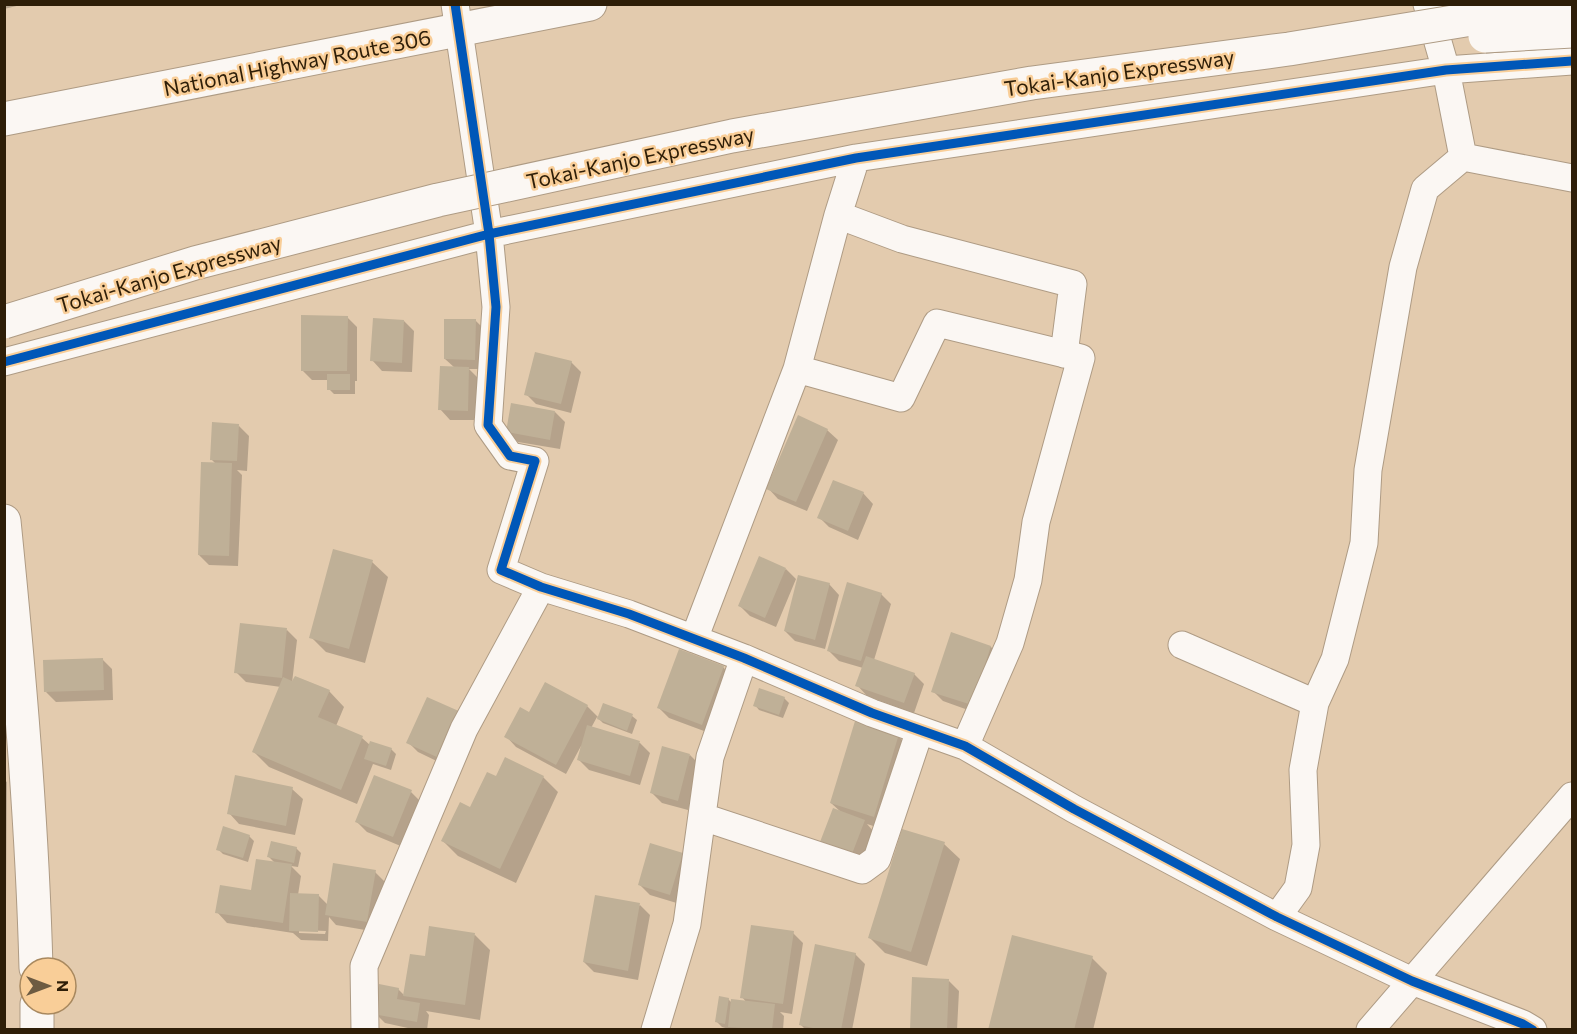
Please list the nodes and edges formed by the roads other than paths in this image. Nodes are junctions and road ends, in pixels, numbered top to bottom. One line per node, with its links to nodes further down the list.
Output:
1 (590, 4): 4 (main road, National Highway Route 306)
2 (1427, 4): 8 (street)
3 (1563, 4): 6 (main road, Tokai-Kanjo Expressway, bridge)
4 (458, 17): 9 (main road, National Highway Route 306); 14 (street)
5 (1572, 31): 6 (main road, Tokai-Kanjo Expressway, bridge)
6 (1289, 49): 15 (main road, Tokai-Kanjo Expressway, bridge)
7 (1572, 61): 8 (street)
8 (1446, 70): 10 (street); 11 (street)
9 (4, 119)
10 (1463, 157): 12 (street); 24 (street)
11 (856, 158): 13 (street); 14 (street)
12 (1572, 178)
13 (838, 215): 16 (street); 18 (street)
14 (489, 234): 17 (street); 20 (street)
15 (4, 322)
16 (1064, 354): 18 (street); 26 (street)
17 (4, 362)
18 (797, 369): 21 (street)
19 (4, 521): 30 (main road)
20 (541, 587): 21 (street); 33 (street)
21 (694, 639): 23 (street)
22 (1182, 645): 24 (street)
23 (744, 658): 25 (street); 28 (street)
24 (1315, 703): 29 (street)
25 (920, 730): 26 (street); 28 (street)
26 (965, 747): 29 (street)
27 (1572, 796): 31 (street)
28 (703, 817): 32 (street)
29 (1277, 917): 31 (street)
30 (35, 956)
31 (1412, 981): 34 (street); 35 (street)
32 (661, 1028)
33 (365, 1029)
34 (1370, 1029)
35 (1533, 1029)

